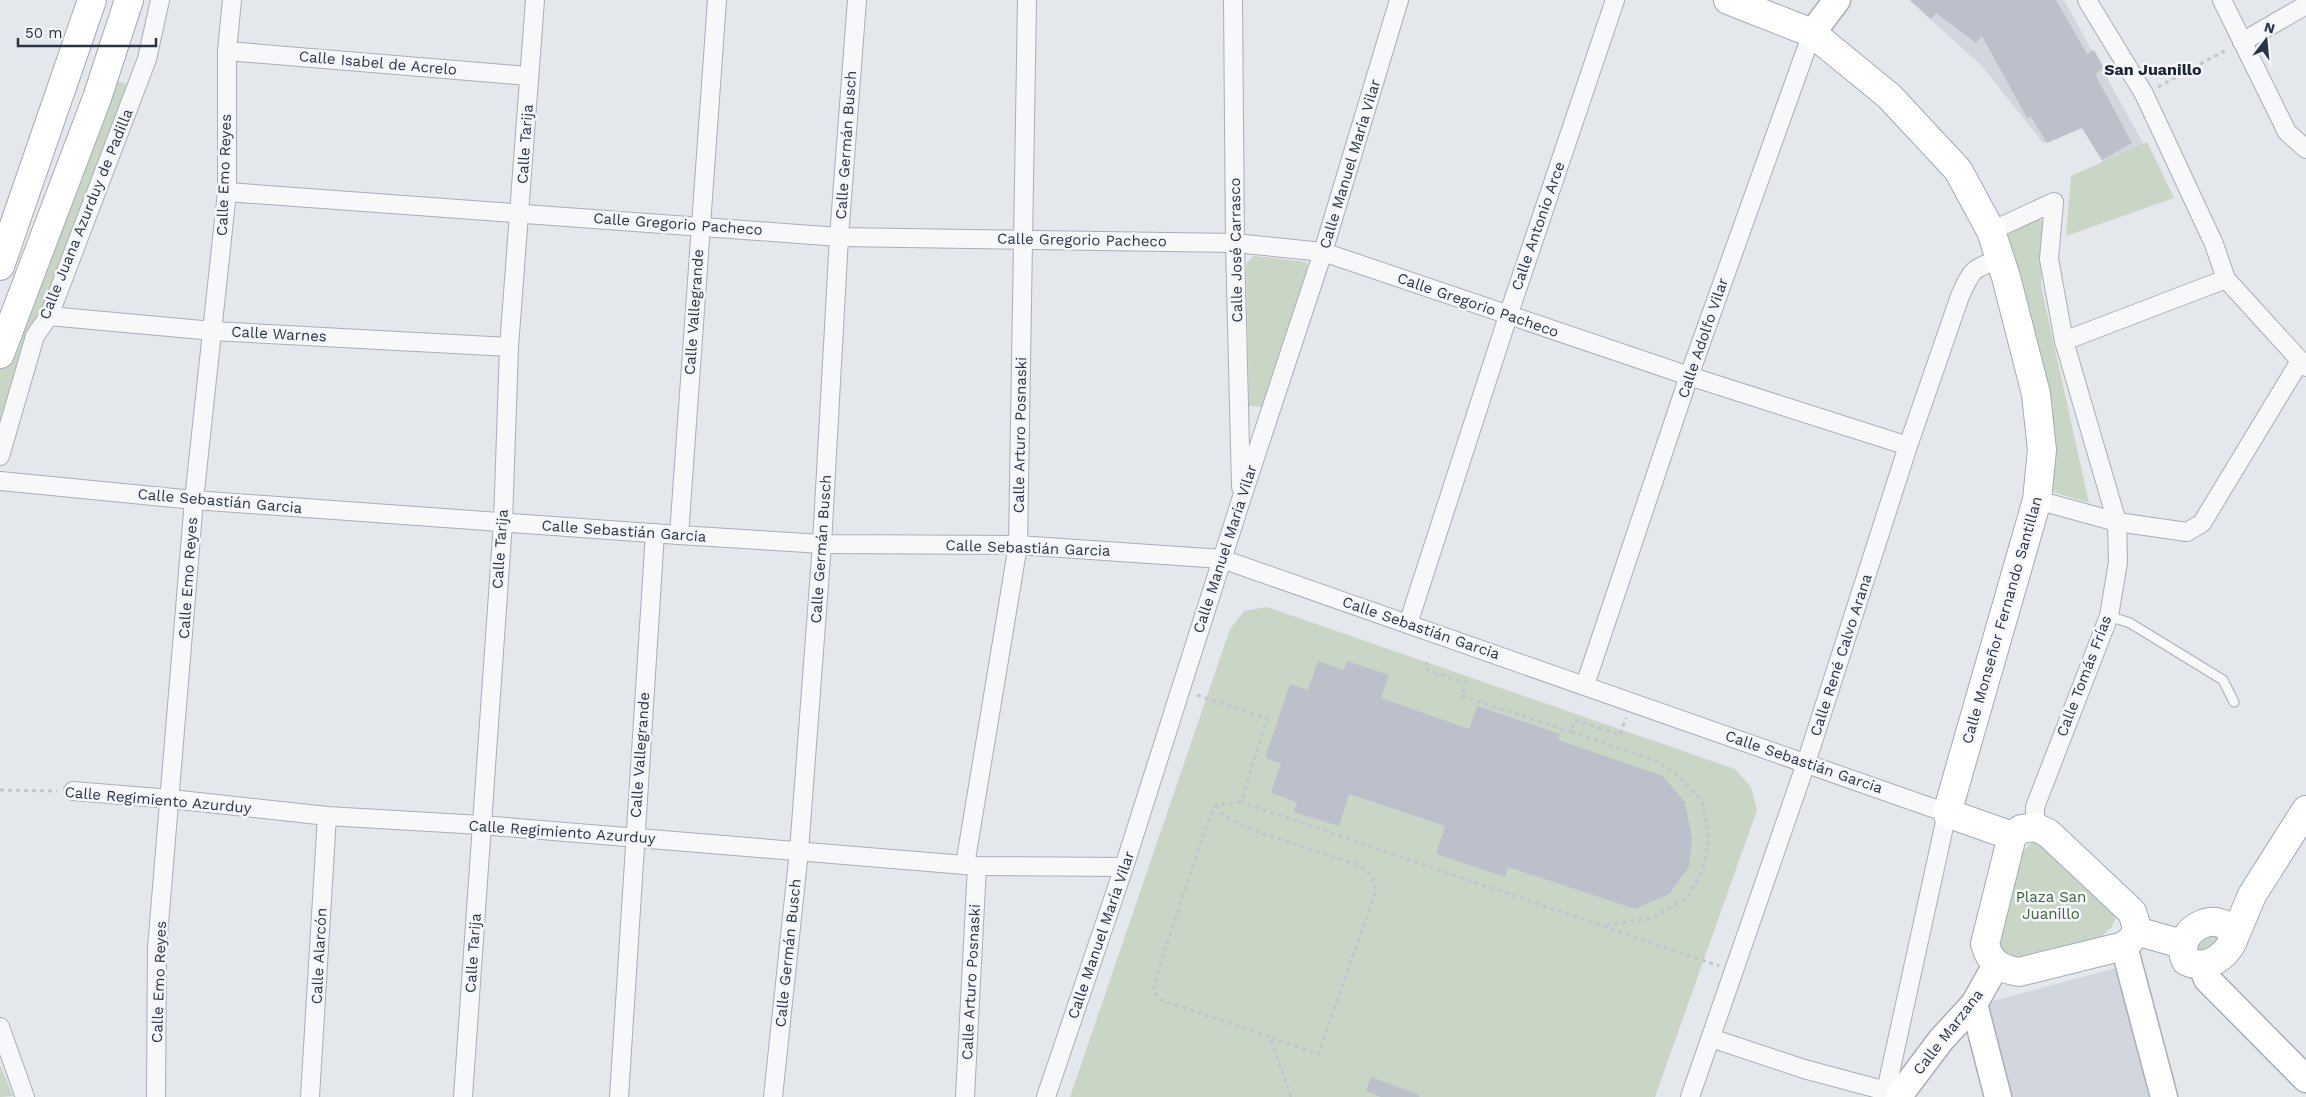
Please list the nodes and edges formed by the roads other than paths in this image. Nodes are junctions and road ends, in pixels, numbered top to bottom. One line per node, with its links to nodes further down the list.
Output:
1 (73, 0): 26 (main road)
2 (92, 0): 34 (main road)
3 (112, 0): 34 (main road)
4 (129, 0): 42 (main road)
5 (160, 0): 36 (street, Calle Juana Azurduy de Padilla)
6 (232, 0): 21 (street, Calle Emo Reyes)
7 (535, 0): 22 (street, Calle Tarija)
8 (717, 0): 27 (street, Calle Vallegrande)
9 (857, 0): 29 (street, Calle Germán Busch)
10 (1027, 0): 30 (street, Calle Arturo Posnaski)
11 (1233, 0): 31 (street, Calle José Carrasco)
12 (1399, 0): 32 (street, Calle Manuel María Vilar)
13 (1615, 0): 37 (street, Calle Antonio Arce)
14 (1728, 0): 19 (main road, Calle Monseñor Fernando Santillan)
15 (1837, 0): 19 (main road, Calle Adolfo Vilar)
16 (2087, 0): 35 (street)
17 (2222, 0): 20 (street)
18 (2306, 5): 20 (street)
19 (1812, 33): 28 (main road, Calle Monseñor Fernando Santillan); 44 (street, Calle Adolfo Vilar)
20 (2242, 42): 23 (street)
21 (227, 51): 22 (street, Calle Isabel de Acrelo); 24 (street, Calle Emo Reyes)
22 (529, 76): 25 (street, Calle Tarija)
23 (2306, 150)
24 (227, 192): 25 (street, Calle Gregorio Pacheco); 39 (street, Calle Emo Reyes)
25 (520, 213): 27 (street, Calle Gregorio Pacheco); 41 (street, Calle Tarija)
26 (0, 220)
27 (700, 225): 29 (street, Calle Gregorio Pacheco); 54 (street, Calle Vallegrande)
28 (1990, 231): 33 (main road, Calle Monseñor Fernando Santillan); 40 (street, Calle Tomás Frías)
29 (839, 236): 30 (street, Calle Gregorio Pacheco); 55 (street, Calle Germán Busch)
30 (1022, 238): 31 (street, Calle Gregorio Pacheco); 56 (street, Calle Arturo Posnaski)
31 (1235, 243): 32 (street, Calle Gregorio Pacheco); 49 (street, Calle José Carrasco)
32 (1323, 252): 37 (street, Calle Gregorio Pacheco); 49 (street, Calle Manuel María Vilar)
33 (2000, 259): 45 (street, Calle René Calvo Arana); 50 (main road, Calle Monseñor Fernando Santillan)
34 (8, 263): 38 (main road)
35 (2226, 279): 40 (street); 43 (street)
36 (49, 316): 39 (street, Calle Warnes); 46 (street, Calle Juana Azurduy de Padilla)
37 (1508, 316): 44 (street, Calle Gregorio Pacheco); 59 (street, Calle Antonio Arce)
38 (0, 326)
39 (213, 331): 41 (street, Calle Warnes); 48 (street, Calle Emo Reyes)
40 (2064, 341): 52 (street, Calle Tomás Frías)
41 (509, 347): 51 (street, Calle Tarija)
42 (0, 354)
43 (2303, 364): 52 (street)
44 (1689, 376): 45 (street, Calle Gregorio Pacheco); 60 (street, Calle Adolfo Vilar)
45 (1908, 446): 62 (street, Calle René Calvo Arana)
46 (0, 456)
47 (0, 481): 48 (street, Calle Sebastián Garcia)
48 (194, 500): 51 (street, Calle Sebastián Garcia); 64 (street, Calle Emo Reyes)
49 (1241, 500): 57 (street, Calle Manuel María Vilar)
50 (2037, 500): 52 (street); 66 (main road, Calle Monseñor Fernando Santillan)
51 (503, 522): 53 (street, Calle Sebastián Garcia); 68 (street, Calle Tarija)
52 (2117, 522): 58 (street, Calle Tomás Frías)
53 (655, 533): 54 (street, Calle Sebastián Garcia); 70 (street, Calle Vallegrande)
54 (679, 535): 55 (street, Calle Sebastián Garcia)
55 (822, 544): 56 (street, Calle Sebastián Garcia); 71 (street, Calle Germán Busch)
56 (1018, 545): 57 (street, Calle Sebastián Garcia); 72 (street, Calle Arturo Posnaski)
57 (1222, 559): 59 (street, Calle Sebastián Garcia); 73 (street, Calle Manuel María Vilar)
58 (2109, 616): 61 (lane); 69 (street, Calle Tomás Frías)
59 (1408, 624): 60 (street, Calle Sebastián Garcia)
60 (1585, 685): 62 (street, Calle Sebastián Garcia)
61 (2234, 702)
62 (1806, 763): 66 (street, Calle Sebastián Garcia); 83 (street, Calle René Calvo Arana)
63 (73, 791): 64 (street, Calle Regimiento Azurduy)
64 (171, 799): 67 (street, Calle Regimiento Azurduy); 87 (street, Calle Emo Reyes)
65 (2306, 810): 74 (main road)
66 (1947, 812): 69 (main road, Calle Sebastián Garcia); 85 (street, Calle Monseñor Fernando Santillan)
67 (327, 816): 68 (street, Calle Regimiento Azurduy); 88 (street, Calle Alarcón)
68 (481, 825): 70 (street, Calle Regimiento Azurduy); 89 (street, Calle Tarija)
69 (2023, 831): 76 (main road); 79 (main road)
70 (635, 837): 71 (street, Calle Regimiento Azurduy); 90 (street, Calle Vallegrande)
71 (799, 851): 72 (street, Calle Regimiento Azurduy); 91 (street, Calle Germán Busch)
72 (971, 866): 73 (street, Calle Regimiento Azurduy); 92 (street, Calle Arturo Posnaski)
73 (1124, 867): 93 (street, Calle Manuel María Vilar)
74 (2252, 896): 75 (main road); 77 (main road)
75 (2212, 921): 77 (main road); 78 (main road)
76 (2130, 939): 78 (main road); 79 (main road); 96 (main road)
77 (2233, 940): 80 (main road)
78 (2182, 944): 80 (main road)
79 (1996, 965): 81 (main road, Calle Marzana)
80 (2202, 966): 84 (main road)
81 (1974, 1004): 85 (main road, Calle Marzana); 95 (main road)
82 (0, 1027): 86 (street)
83 (1711, 1038): 85 (street); 94 (street, Calle René Calvo Arana)
84 (2306, 1079)
85 (1890, 1095)
86 (24, 1097)
87 (156, 1097)
88 (310, 1097)
89 (463, 1097)
90 (620, 1097)
91 (773, 1097)
92 (965, 1097)
93 (1046, 1097)
94 (1690, 1097)
95 (1998, 1097)
96 (2164, 1097)

